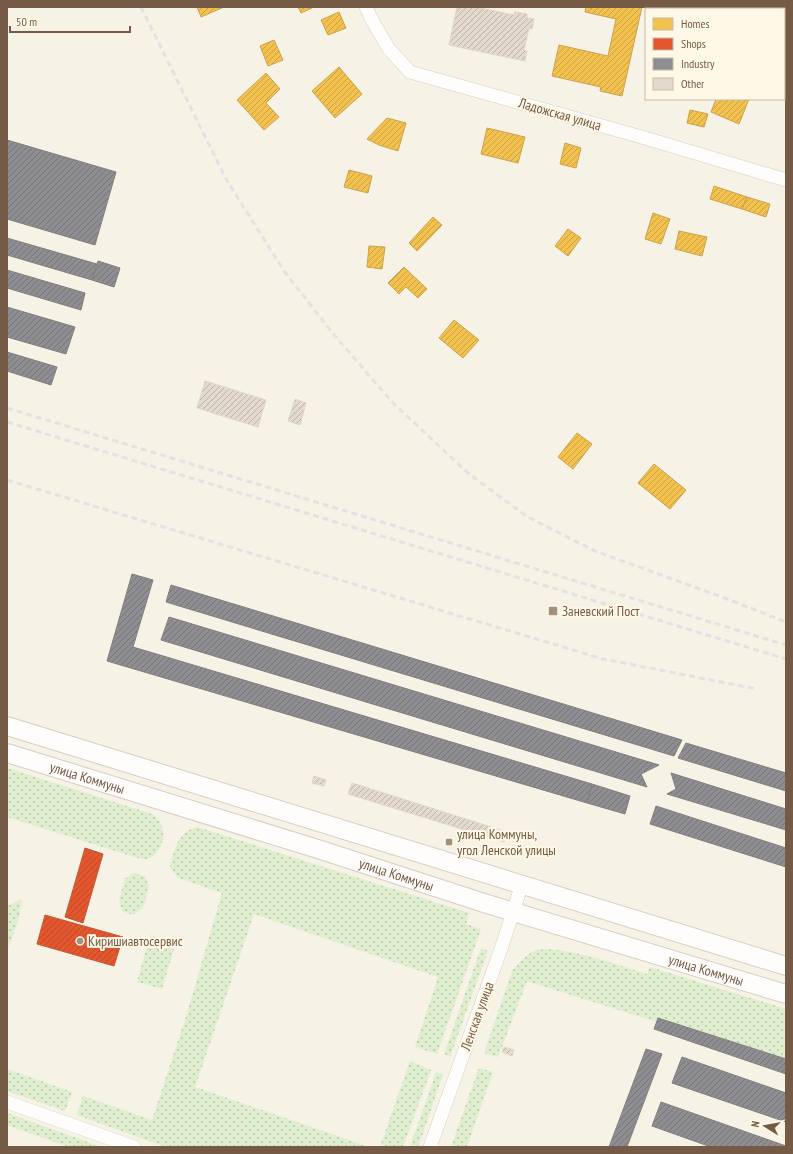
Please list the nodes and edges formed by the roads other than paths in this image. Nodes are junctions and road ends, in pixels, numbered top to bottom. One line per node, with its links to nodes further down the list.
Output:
1 (366, 7): 2 (street, Ладожская улица)
2 (786, 180)
3 (7, 726): 5 (street, улица Коммуны)
4 (7, 753): 6 (street, улица Коммуны)
5 (522, 884): 6 (street, Ленская улица); 7 (street, улица Коммуны)
6 (513, 911): 8 (street, улица Коммуны); 11 (street, Ленская улица)
7 (786, 966)
8 (786, 994)
9 (7, 1102): 10 (street)
10 (134, 1147)
11 (430, 1147)

